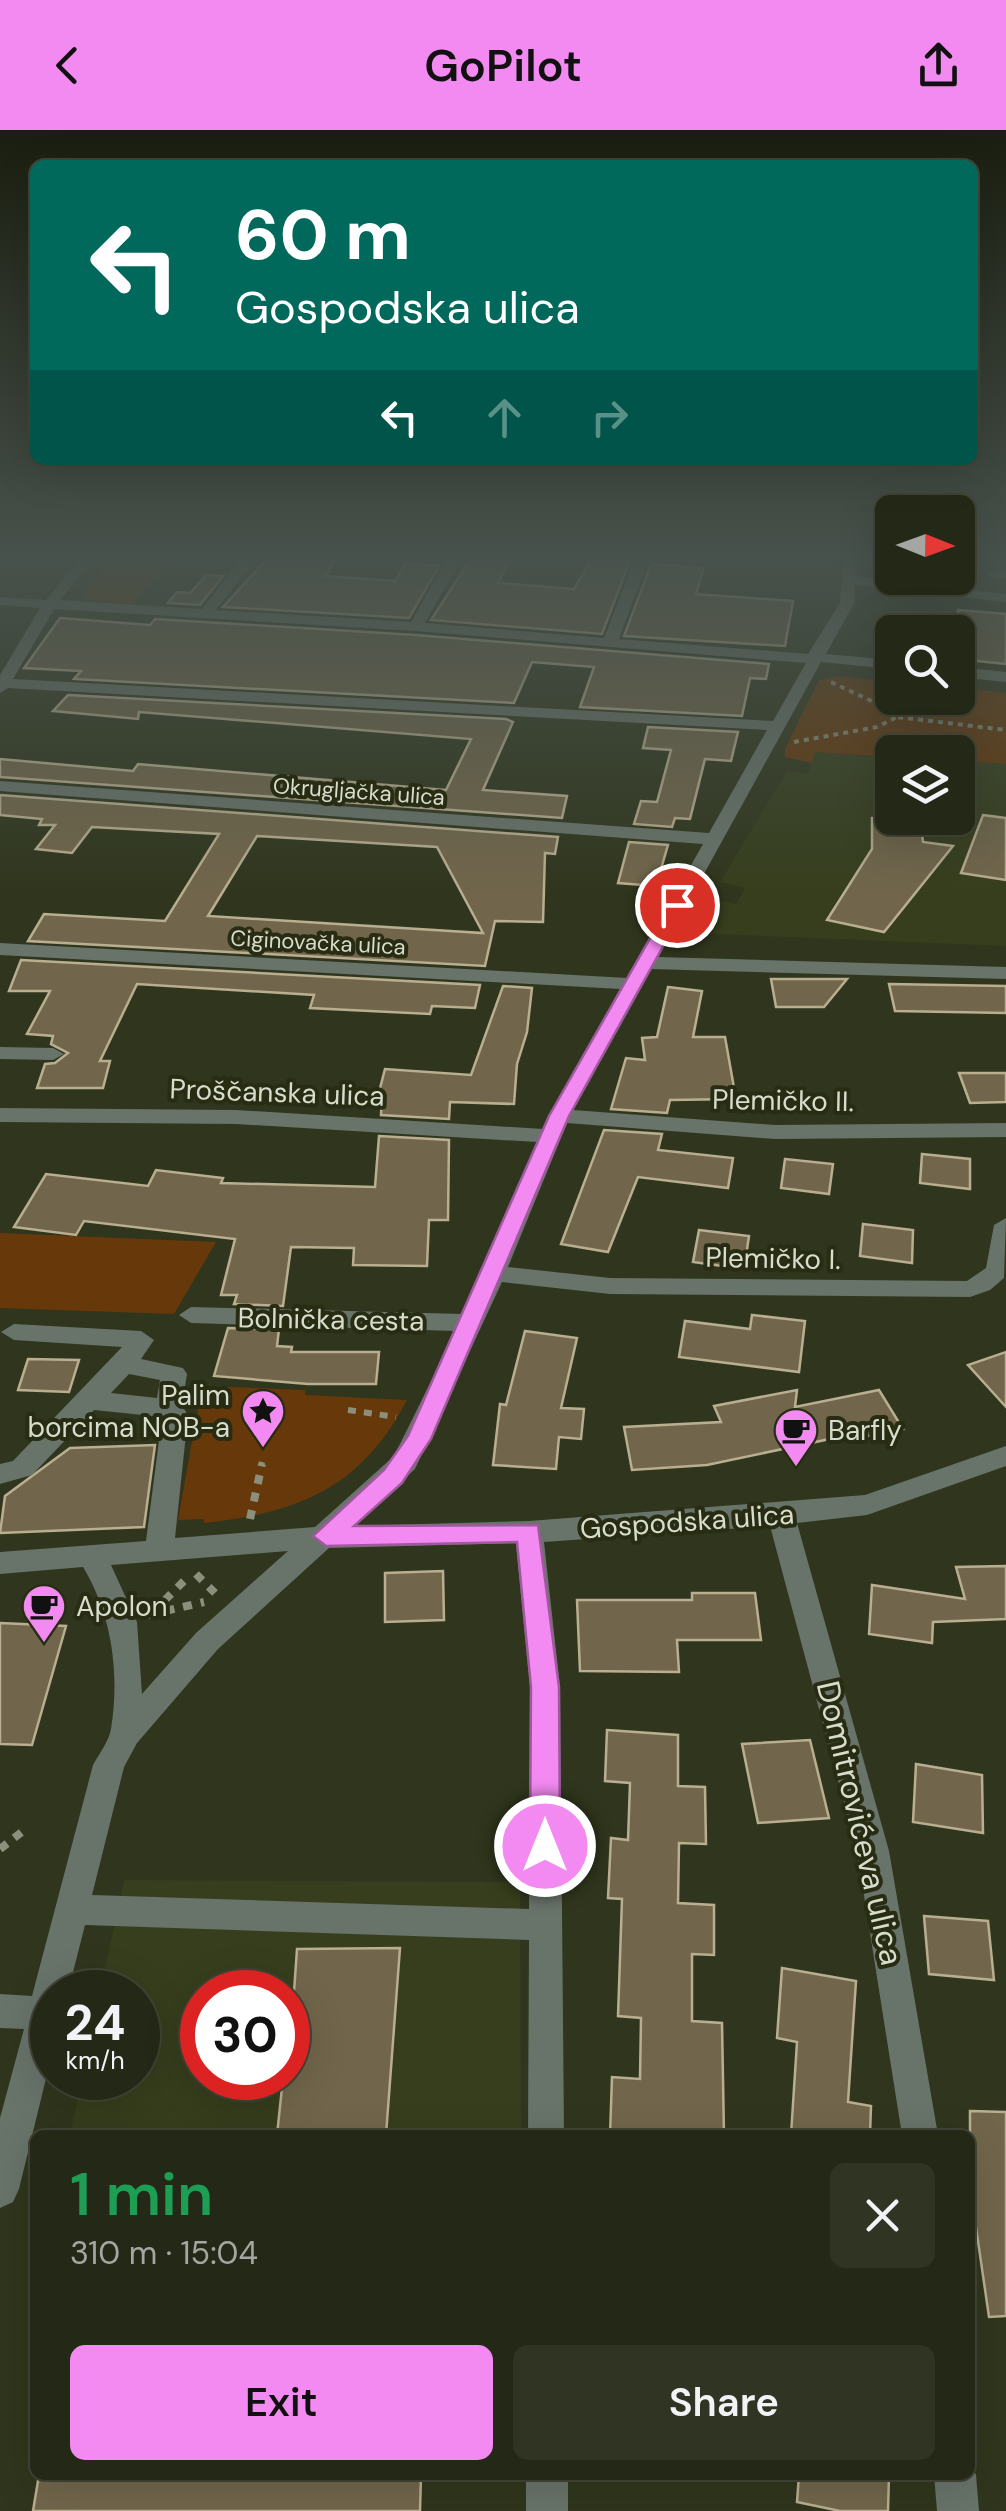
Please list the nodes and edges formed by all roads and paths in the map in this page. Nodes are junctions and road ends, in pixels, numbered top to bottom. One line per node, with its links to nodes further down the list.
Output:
1 (807, 672): 10 (street, Bolnička cesta)
2 (822, 672): 8 (path)
3 (823, 672): 4 (path)
4 (840, 674)
5 (975, 674): 6 (street)
6 (1006, 677)
7 (1, 686): 10 (street)
8 (897, 717): 9 (path); 10 (path)
9 (1006, 728)
10 (782, 735): 12 (street, Bolnička cesta)
11 (0, 786): 12 (street, Okrugljačka ulica)
12 (714, 839): 15 (street, Bolnička cesta)
13 (0, 949): 15 (street, Ciginovačka ulica)
14 (1006, 973): 15 (street, Ciginovačka ulica)
15 (639, 974): 19 (street, Bolnička cesta)
16 (0, 1053): 17 (street)
17 (53, 1054)
18 (0, 1115): 19 (street, Proščanska ulica)
19 (555, 1126): 20 (street, Plemičko II.); 22 (street, Bolnička cesta)
20 (1006, 1130)
21 (1006, 1225): 22 (street, Plemičko I.)
22 (494, 1273): 24 (street, Bolnička cesta)
23 (191, 1315): 24 (street, Bolnička cesta)
24 (472, 1323): 37 (street, Bolnička cesta)
25 (14, 1332): 26 (street)
26 (124, 1364): 27 (street); 28 (street)
27 (86, 1400): 28 (street); 33 (street)
28 (168, 1408): 38 (street)
29 (348, 1410): 30 (path)
30 (392, 1416)
31 (1006, 1456): 35 (street, Gospodska ulica)
32 (262, 1462): 34 (path)
33 (0, 1474)
34 (253, 1504)
35 (781, 1515): 36 (street, Gospodska ulica); 52 (street, Domitrovićeva ulica)
36 (529, 1532): 37 (street, Gospodska ulica); 46 (street)
37 (326, 1536): 38 (street, Gospodska ulica); 42 (street, Bolnička cesta)
38 (160, 1552): 39 (street, Gospodska ulica)
39 (90, 1557): 40 (street, Gospodska ulica); 42 (street)
40 (0, 1563)
41 (146, 1616): 41 (path)
42 (126, 1734): 45 (street, Bolnička cesta)
43 (27, 1828): 44 (path)
44 (0, 1848)
45 (72, 1909): 46 (street); 47 (street, Bolnička cesta)
46 (545, 1925): 51 (street)
47 (57, 1970)
48 (0, 2010): 49 (street)
49 (30, 2012)
50 (30, 2074): 53 (street, Bolnička cesta)
51 (546, 2130)
52 (919, 2130)
53 (0, 2189)
54 (546, 2480): 56 (street)
55 (955, 2480): 57 (street)
56 (547, 2511)
57 (958, 2511)

